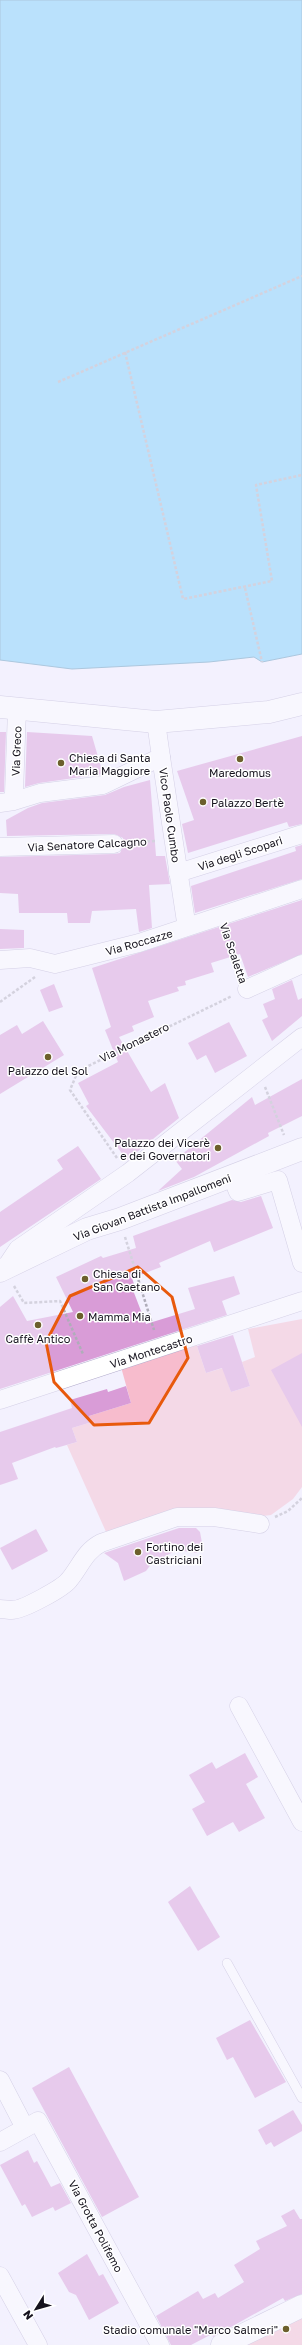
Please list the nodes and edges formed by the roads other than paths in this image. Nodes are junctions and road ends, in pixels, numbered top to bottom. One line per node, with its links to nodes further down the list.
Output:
1 (302, 704): 3 (street)
2 (8, 709): 3 (street); 5 (street, Via Greco)
3 (156, 722): 4 (street, Vico Paolo Cumbo)
4 (161, 757): 6 (street); 10 (street, Vico Paolo Cumbo)
5 (14, 792)
6 (0, 803)
7 (302, 834): 10 (street, Via degli Scopari)
8 (114, 844): 9 (street, Via Senatore Calcagno)
9 (0, 847)
10 (178, 873): 12 (street)
11 (302, 889): 13 (street, Via Roccazze)
12 (186, 922)
13 (0, 960)
14 (302, 964): 15 (street)
15 (247, 989)
16 (302, 1037): 20 (street)
17 (297, 1152): 18 (street, Via Giovan Battista Impallomeni)
18 (232, 1177): 19 (street); 20 (street, Via Giovan Battista Impallomeni)
19 (302, 1262)
20 (1, 1272)
21 (302, 1302): 22 (street, Via Montecastro)
22 (0, 1400)
23 (260, 1524): 24 (street)
24 (0, 1609)
25 (239, 1706): 26 (street)
26 (302, 1822)
27 (227, 1962): 29 (lane)
28 (0, 2080): 30 (street)
29 (302, 2098)
30 (25, 2128): 31 (street, Via Grotta Polifemo); 35 (street, Via Grotta Polifemo)
31 (0, 2142)
32 (0, 2276): 34 (street)
33 (302, 2306): 36 (street)
34 (38, 2345)
35 (160, 2345)
36 (222, 2345)

